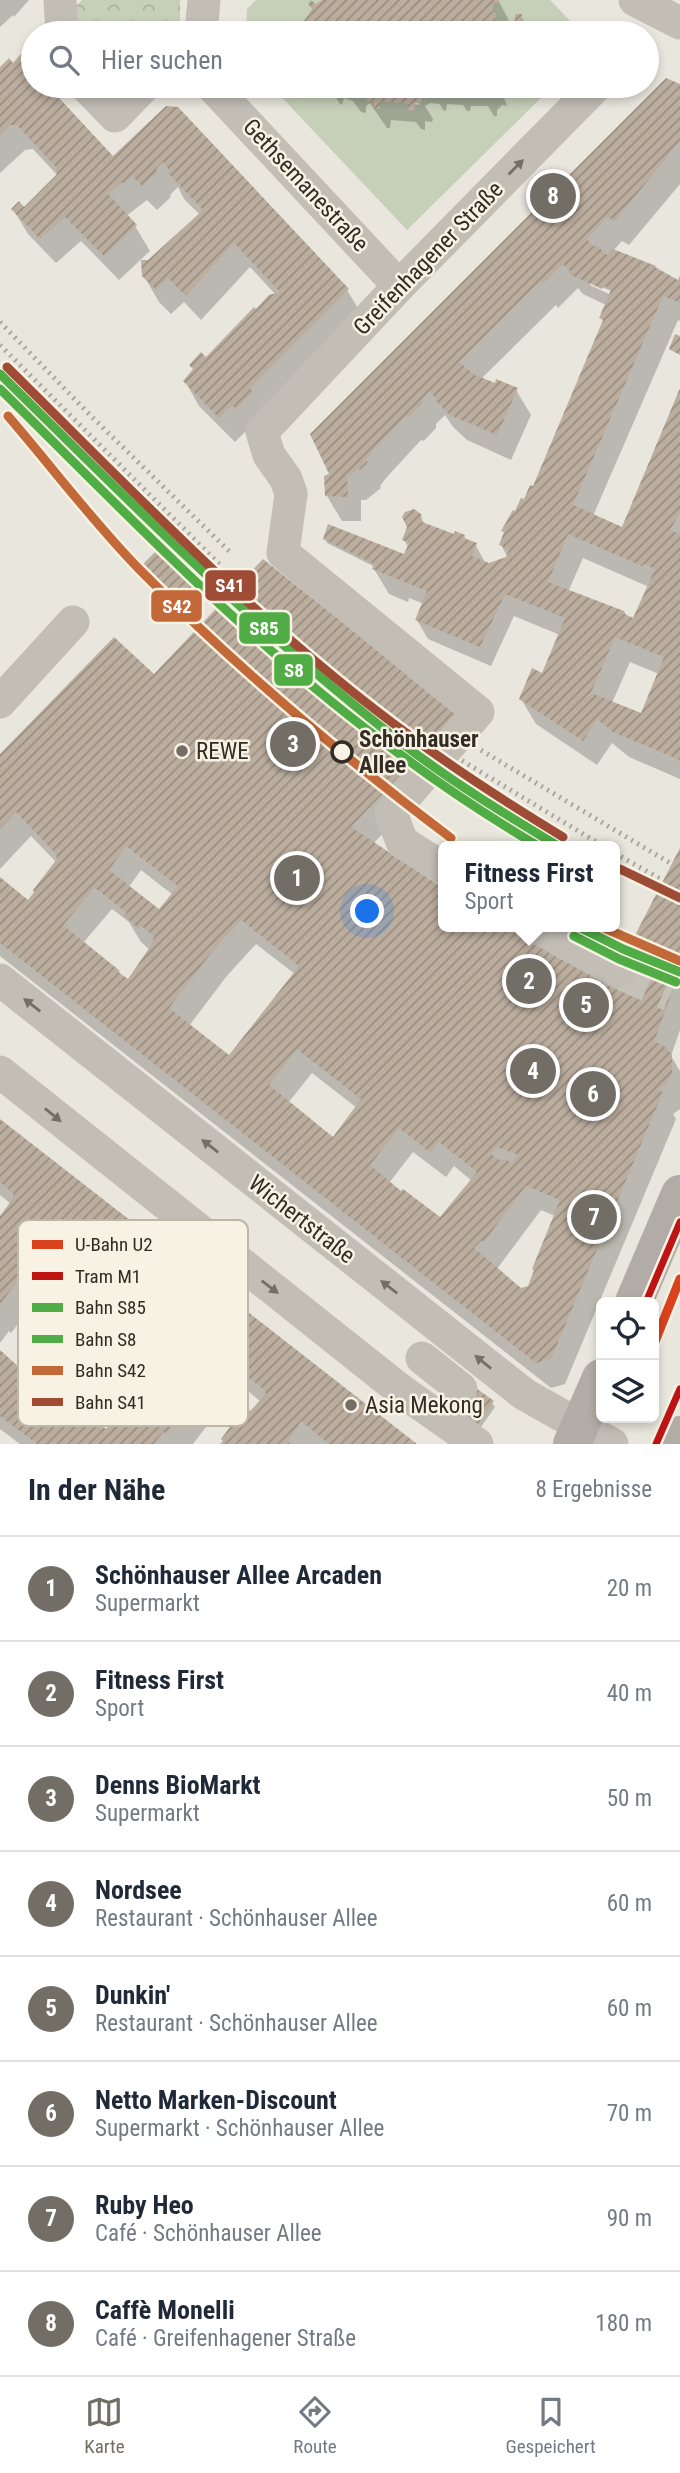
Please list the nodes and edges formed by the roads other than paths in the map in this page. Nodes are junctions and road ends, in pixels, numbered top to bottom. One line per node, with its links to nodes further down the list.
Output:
1 (60, 0): 3 (street)
2 (204, 0): 4 (street)
3 (61, 21)
4 (202, 21)
5 (98, 98): 6 (street)
6 (132, 98)
7 (223, 98): 9 (street, Gethsemanestraße)
8 (584, 98): 9 (street, Greifenhagener Straße, one-way to 8)
9 (399, 286): 12 (street, Greifenhagener Straße, bridge)
10 (73, 622): 11 (street)
11 (0, 702)
12 (438, 865)
13 (546, 932): 14 (street)
14 (618, 972)
15 (0, 981): 25 (street, Wichertstraße, one-way to 15)
16 (0, 1072): 18 (street, one-way to 18)
17 (680, 1194): 20 (main road)
18 (186, 1220)
19 (248, 1270): 26 (street, one-way to 26)
20 (636, 1297)
21 (422, 1358): 22 (street)
22 (461, 1389)
23 (596, 1400): 25 (main road)
24 (680, 1435): 27 (main road)
25 (588, 1438)
26 (477, 1444)
27 (676, 1444)

